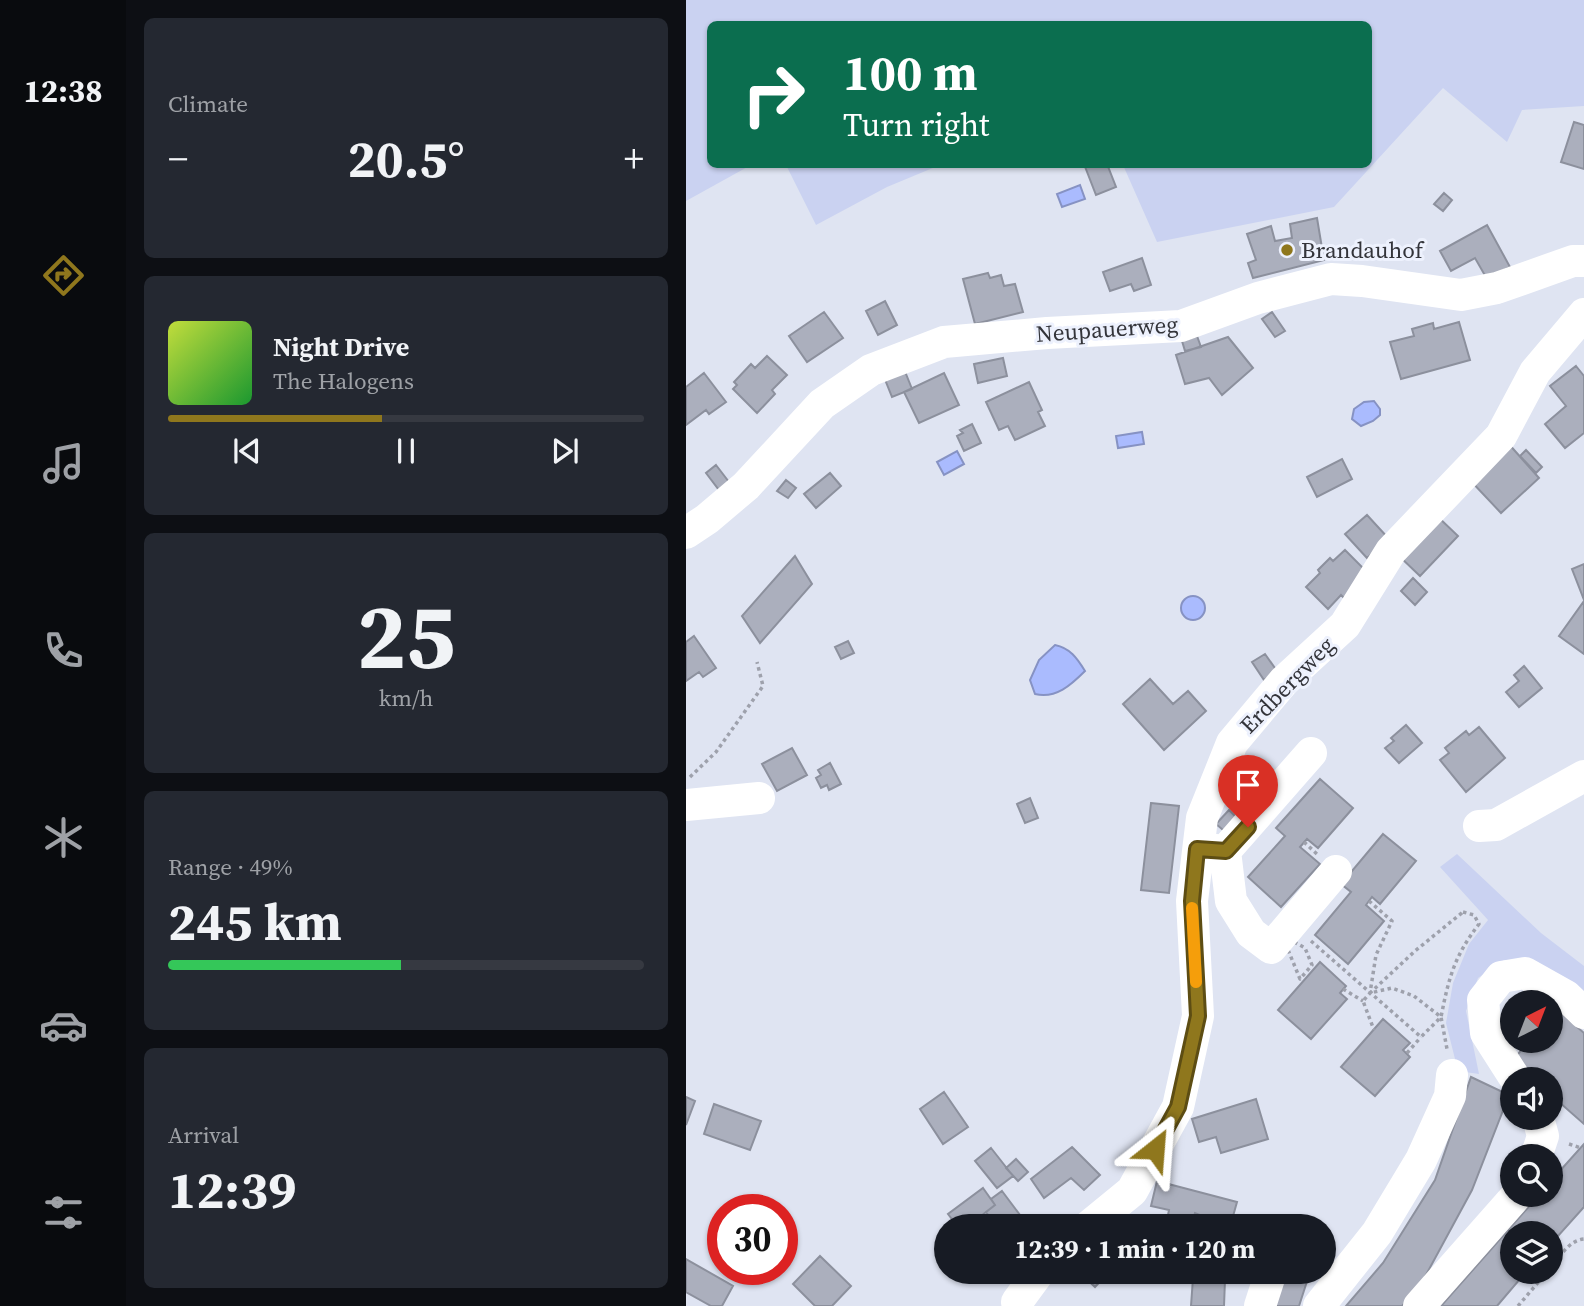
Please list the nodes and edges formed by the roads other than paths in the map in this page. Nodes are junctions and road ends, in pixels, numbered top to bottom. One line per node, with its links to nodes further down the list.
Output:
1 (1584, 261): 3 (street, Neupauerweg)
2 (1584, 314): 9 (street, Erdbergweg)
3 (686, 534)
4 (1311, 753): 9 (street)
5 (1584, 776): 8 (street)
6 (759, 799): 7 (street)
7 (686, 806)
8 (1479, 826)
9 (1211, 850): 10 (street); 15 (street, Erdbergweg)
10 (1336, 871)
11 (1584, 1013): 12 (street)
12 (1508, 1067)
13 (1452, 1075): 20 (street)
14 (1506, 1207): 21 (street)
15 (1104, 1214)
16 (1030, 1284): 18 (street)
17 (1267, 1284): 19 (street)
18 (1018, 1306)
19 (1260, 1306)
20 (1319, 1306)
21 (1419, 1306)

